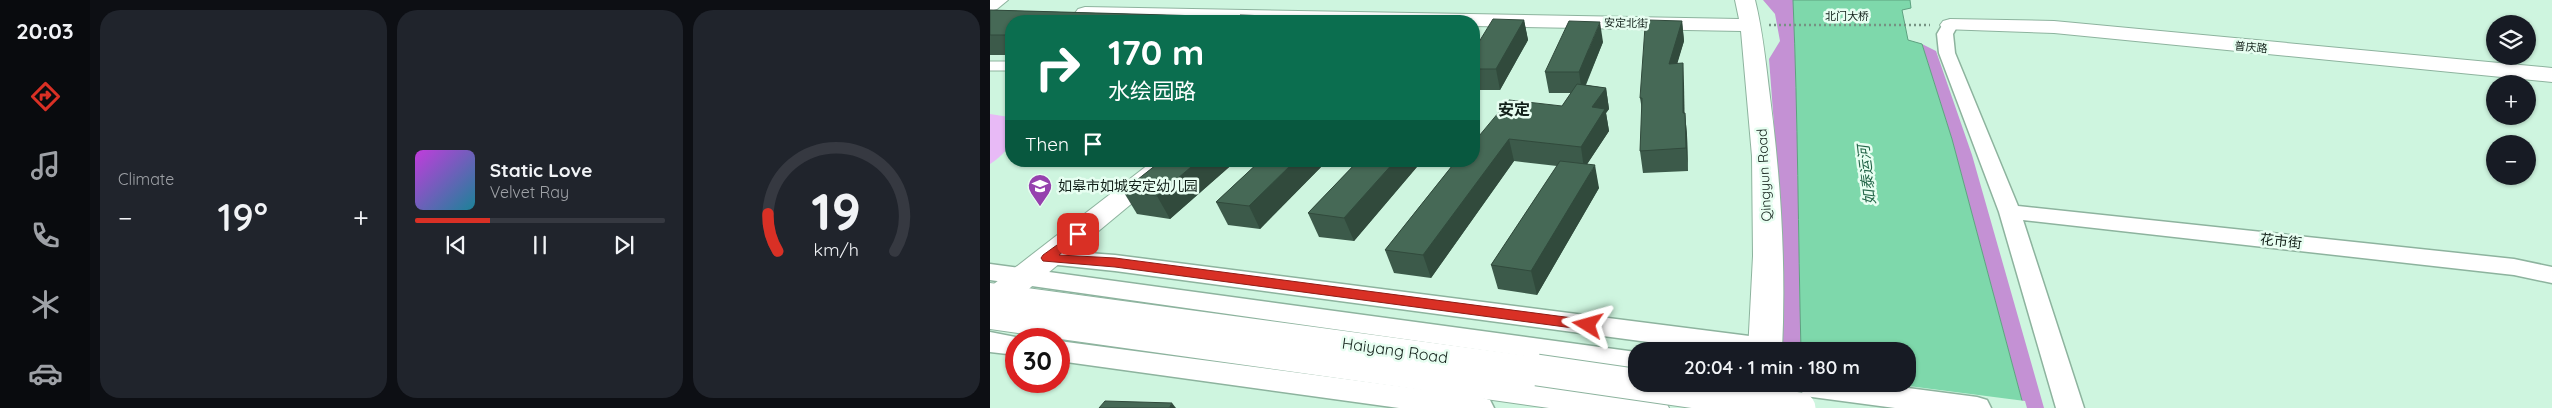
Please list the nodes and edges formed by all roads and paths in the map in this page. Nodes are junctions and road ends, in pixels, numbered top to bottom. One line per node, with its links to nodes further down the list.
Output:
1 (1372, 0): 6 (street)
2 (990, 5): 3 (street)
3 (999, 8)
4 (1068, 13): 5 (street, 安定北街)
5 (1148, 15)
6 (1355, 15)
7 (1754, 17): 8 (street, 安定北街); 9 (path, 北门大桥); 21 (street, Qingyun Road)
8 (1480, 19)
9 (1928, 25)
10 (1950, 25): 13 (street, 普庆路); 15 (street)
11 (990, 66): 12 (lane)
12 (1005, 66)
13 (2552, 75)
14 (1162, 167): 16 (street)
15 (2010, 212): 17 (street, 花市街); 33 (street)
16 (1047, 258): 18 (street); 20 (street)
17 (2552, 275)
18 (998, 293): 25 (street, Haiyang Road); 25 (street)
19 (990, 342): 22 (street)
20 (1705, 342)
21 (1765, 342)
22 (1005, 344)
23 (1070, 352): 28 (street)
24 (1628, 363): 25 (street)
25 (1538, 370): 29 (street, Haiyang Road); 31 (street, Haiyang Road, bridge)
26 (1764, 392): 30 (street)
27 (1857, 392): 32 (street)
28 (1480, 408)
29 (1651, 408)
30 (1763, 408)
31 (1800, 408)
32 (1977, 408)
33 (2070, 408)

